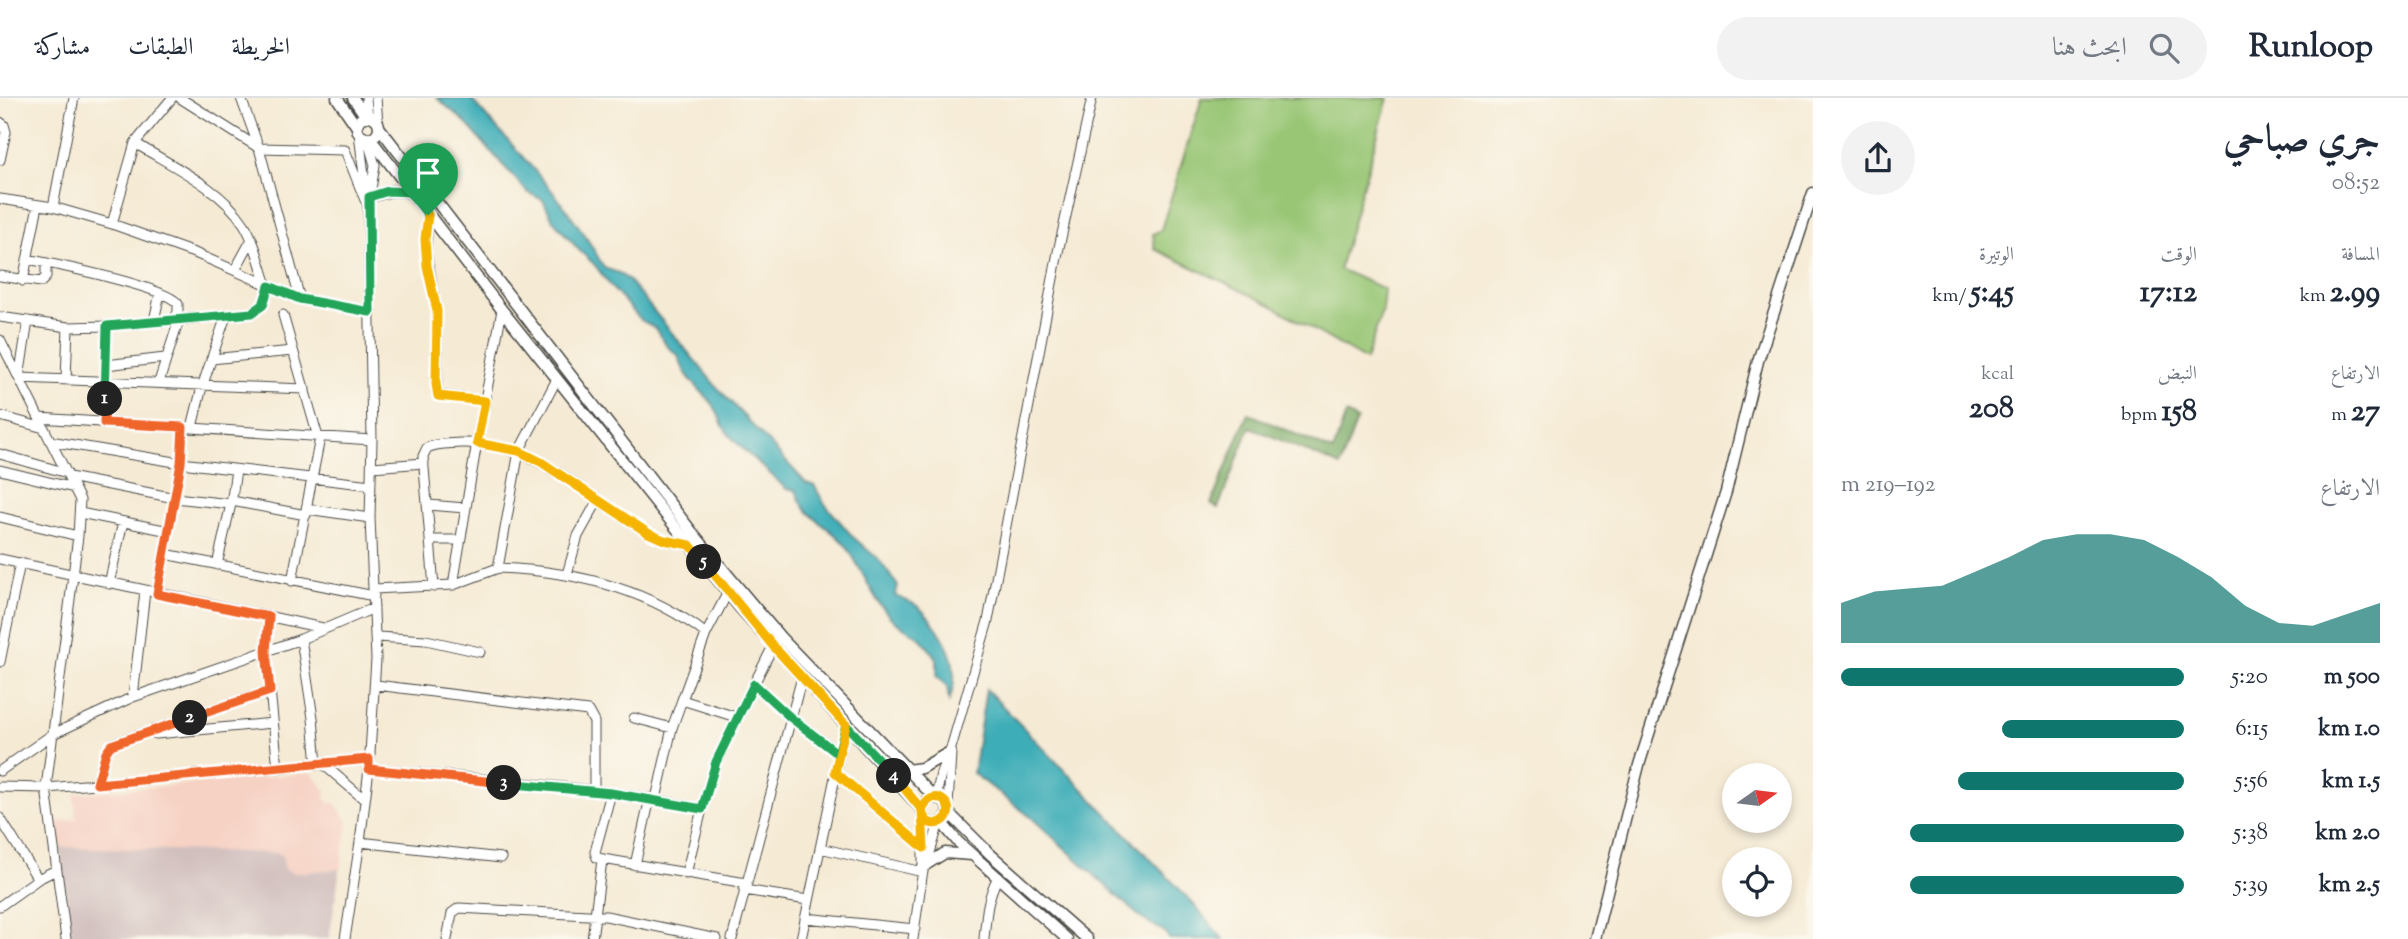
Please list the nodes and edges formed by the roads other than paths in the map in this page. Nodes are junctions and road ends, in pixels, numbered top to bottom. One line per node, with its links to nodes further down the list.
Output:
1 (74, 98): 21 (street)
2 (172, 98): 13 (street)
3 (180, 98): 14 (street)
4 (241, 98): 14 (street)
5 (337, 98): 12 (main road)
6 (353, 98): 10 (main road)
7 (366, 98): 10 (street)
8 (376, 98): 10 (street)
9 (1092, 98): 132 (street)
10 (373, 121): 12 (main road); 12 (main road); 137 (main road)
11 (0, 122): 15 (street)
12 (363, 134): 16 (main road); 18 (street)
13 (135, 143): 24 (street); 25 (street)
14 (259, 148): 22 (street); 33 (street)
15 (0, 160)
16 (411, 192): 18 (main road); 23 (main road)
17 (1813, 193): 183 (main road)
18 (369, 198): 22 (street)
19 (0, 199): 20 (street)
20 (38, 205): 21 (street); 26 (street)
21 (53, 207): 24 (street)
22 (368, 210): 35 (street)
23 (428, 215): 34 (main road); 58 (street)
24 (112, 224): 28 (street)
25 (251, 239): 28 (street); 31 (street)
26 (27, 259): 27 (street); 30 (street)
27 (46, 262): 30 (street); 32 (street)
28 (235, 270): 31 (street)
29 (0, 276): 30 (street)
30 (23, 281)
31 (268, 285): 33 (street); 36 (street)
32 (160, 293): 39 (street); 41 (street)
33 (300, 299): 35 (street)
34 (502, 310): 52 (main road); 58 (street)
35 (370, 312): 64 (street)
36 (226, 316): 39 (street); 47 (street)
37 (283, 316): 45 (street)
38 (0, 317): 40 (street)
39 (176, 320): 41 (street); 46 (street)
40 (28, 321): 43 (street); 51 (street)
41 (154, 321): 42 (street)
42 (107, 326): 43 (street); 49 (street)
43 (68, 327): 53 (street)
44 (0, 340): 50 (street)
45 (293, 351): 47 (street); 57 (street)
46 (165, 358): 49 (street); 55 (street)
47 (211, 359): 56 (street)
48 (0, 363): 50 (street)
49 (106, 365): 54 (street)
50 (13, 367): 51 (street)
51 (19, 378): 53 (street); 60 (street)
52 (557, 379): 67 (street); 92 (main road)
53 (66, 380): 54 (street)
54 (106, 380): 55 (street); 61 (street)
55 (159, 382): 56 (street)
56 (202, 387): 57 (street); 62 (street)
57 (305, 389): 63 (street)
58 (485, 401): 66 (street)
59 (0, 416): 60 (street)
60 (42, 423): 61 (street); 65 (street)
61 (104, 423): 62 (street)
62 (188, 427): 63 (street); 69 (street)
63 (319, 438): 64 (street); 75 (street)
64 (372, 440): 71 (street)
65 (50, 441): 69 (street); 74 (street)
66 (477, 443): 67 (street); 70 (street); 82 (street)
67 (519, 451): 79 (street); 97 (street)
68 (0, 454): 74 (street)
69 (181, 463): 73 (street); 78 (street)
70 (424, 463): 71 (street); 81 (street)
71 (372, 467): 76 (street)
72 (0, 470): 77 (street)
73 (236, 470): 75 (street); 80 (street)
74 (68, 475): 77 (street); 78 (street)
75 (314, 477): 76 (street); 83 (street)
76 (371, 485): 86 (street)
77 (74, 488): 84 (street)
78 (175, 498): 80 (street); 88 (street)
79 (598, 500): 92 (street); 98 (street)
80 (231, 503): 83 (street); 96 (street)
81 (429, 505): 82 (street); 90 (street)
82 (465, 508): 91 (street)
83 (306, 512): 86 (street); 100 (street)
84 (80, 513): 87 (street); 89 (street)
85 (0, 517): 89 (street)
86 (370, 518): 106 (street)
87 (123, 522): 88 (street); 101 (street)
88 (169, 531): 93 (street)
89 (78, 536): 99 (street)
90 (432, 540): 91 (street); 103 (street)
91 (460, 540): 102 (street)
92 (690, 545): 105 (main road)
93 (165, 554): 96 (street); 107 (street)
94 (0, 559): 95 (street)
95 (20, 563): 99 (street); 117 (street)
96 (217, 565): 100 (street)
97 (498, 568): 98 (street); 102 (street)
98 (567, 574): 111 (street)
99 (73, 575): 101 (street); 130 (street)
100 (292, 581): 106 (street)
101 (109, 584): 104 (street)
102 (453, 585): 103 (street)
103 (434, 587): 106 (street)
104 (145, 591): 107 (street); 122 (street)
105 (728, 592): 111 (street); 114 (main road)
106 (374, 593): 108 (street)
107 (157, 594): 109 (street)
108 (374, 608): 110 (street); 112 (street)
109 (269, 617): 110 (street); 115 (street)
110 (325, 628): 113 (street)
111 (705, 634): 123 (street)
112 (377, 636): 116 (street); 120 (street)
113 (301, 639): 115 (street); 135 (street)
114 (773, 646): 118 (main road); 119 (street)
115 (266, 651): 121 (street); 122 (street)
116 (480, 652)
117 (0, 662)
118 (802, 677): 125 (street); 128 (main road)
119 (754, 684): 124 (street); 125 (street)
120 (376, 685): 134 (street); 143 (street)
121 (270, 691): 127 (street); 131 (street)
122 (133, 697): 130 (street)
123 (682, 700): 124 (street); 129 (street)
124 (736, 717): 148 (street)
125 (790, 717): 133 (street); 165 (street)
126 (634, 718): 129 (street)
127 (273, 723): 131 (street); 136 (street)
128 (846, 725): 133 (street); 150 (main road)
129 (672, 728): 146 (street)
130 (52, 734): 138 (street); 142 (street)
131 (140, 735): 140 (street)
132 (949, 751): 137 (main road); 145 (street); 149 (street)
133 (838, 754): 139 (street)
134 (369, 764): 135 (street); 143 (street); 147 (street)
135 (320, 765): 136 (street); 147 (street)
136 (278, 768): 140 (street)
137 (907, 770): 145 (main road)
138 (0, 771)
139 (835, 772): 154 (street); 155 (street)
140 (97, 784): 142 (street)
141 (0, 787): 142 (street)
142 (46, 788): 161 (street)
143 (594, 790): 144 (street)
144 (611, 793): 146 (street); 158 (street)
145 (935, 797): 149 (main road); 150 (main road)
146 (653, 799): 148 (street); 159 (street)
147 (365, 800): 153 (street)
148 (702, 809): 162 (street)
149 (948, 809): 152 (main road); 182 (main road)
150 (923, 813): 152 (main road); 155 (street)
151 (0, 818): 164 (street)
152 (940, 823): 156 (main road); 160 (street)
153 (360, 842): 157 (street); 173 (street)
154 (820, 848): 160 (street); 166 (street)
155 (924, 848): 160 (street)
156 (972, 855): 160 (main road); 163 (main road)
157 (501, 858)
158 (602, 860): 159 (street); 168 (street)
159 (635, 865): 162 (street)
160 (924, 869): 170 (street)
161 (56, 870): 164 (street); 171 (street)
162 (687, 874): 165 (street)
163 (998, 877): 180 (street); 181 (main road)
164 (38, 879): 167 (street)
165 (745, 886): 166 (street); 177 (street)
166 (808, 900): 169 (street)
167 (0, 906)
168 (596, 915): 174 (street); 175 (street); 176 (street)
169 (805, 918): 170 (street); 178 (street)
170 (915, 929): 179 (street)
171 (65, 936): 172 (street)
172 (55, 939)
173 (345, 939)
174 (447, 939)
175 (592, 939)
176 (717, 939)
177 (732, 939)
178 (801, 939)
179 (913, 939)
180 (984, 939)
181 (1067, 939)
182 (1087, 939)
183 (1595, 939)

